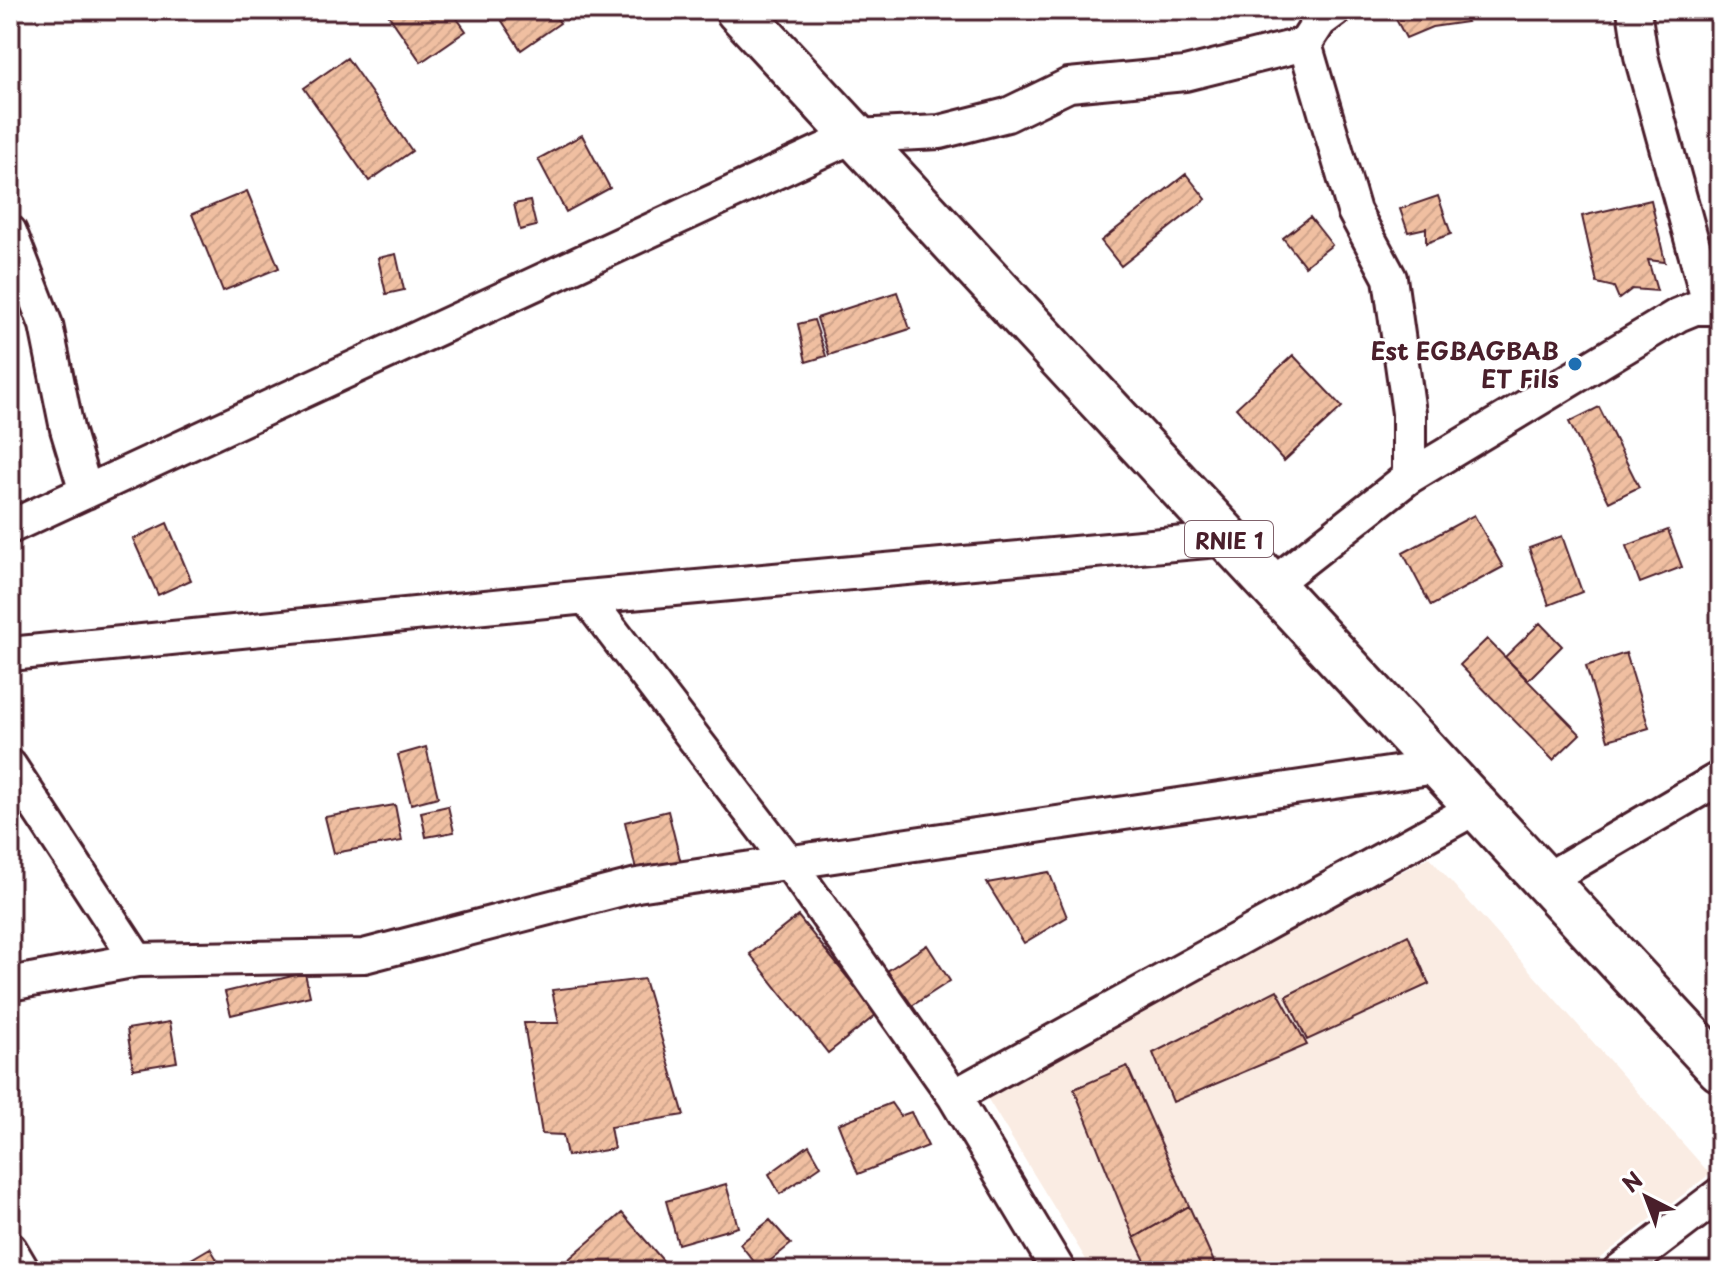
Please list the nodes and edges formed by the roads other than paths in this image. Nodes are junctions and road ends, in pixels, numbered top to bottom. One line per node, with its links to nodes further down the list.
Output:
1 (738, 10): 5 (highway, RNIE 1)
2 (1335, 10): 4 (street)
3 (1634, 10): 7 (street)
4 (1305, 44): 5 (street); 8 (street)
5 (854, 136): 9 (street); 11 (highway, RNIE 1)
6 (10, 232): 9 (street)
7 (1715, 308): 8 (street)
8 (1409, 477): 12 (street)
9 (86, 492): 10 (street)
10 (10, 527)
11 (1229, 539): 12 (highway, RNIE 1); 13 (street)
12 (1273, 584): 16 (highway, RNIE 1)
13 (586, 597): 14 (street); 19 (street)
14 (10, 654)
15 (10, 766): 21 (street)
16 (1443, 766): 18 (highway, RNIE 1); 19 (street)
17 (1720, 778): 20 (street)
18 (1479, 806): 20 (highway, RNIE 1); 24 (street)
19 (790, 864): 21 (street); 24 (street)
20 (1547, 879): 23 (highway, RNIE 1)
21 (137, 960): 22 (street)
22 (10, 984)
23 (1720, 1069)
24 (954, 1096): 28 (street)
25 (1720, 1194): 29 (street)
26 (10, 1249): 27 (street)
27 (23, 1271)
28 (1059, 1271)
29 (1619, 1271)

